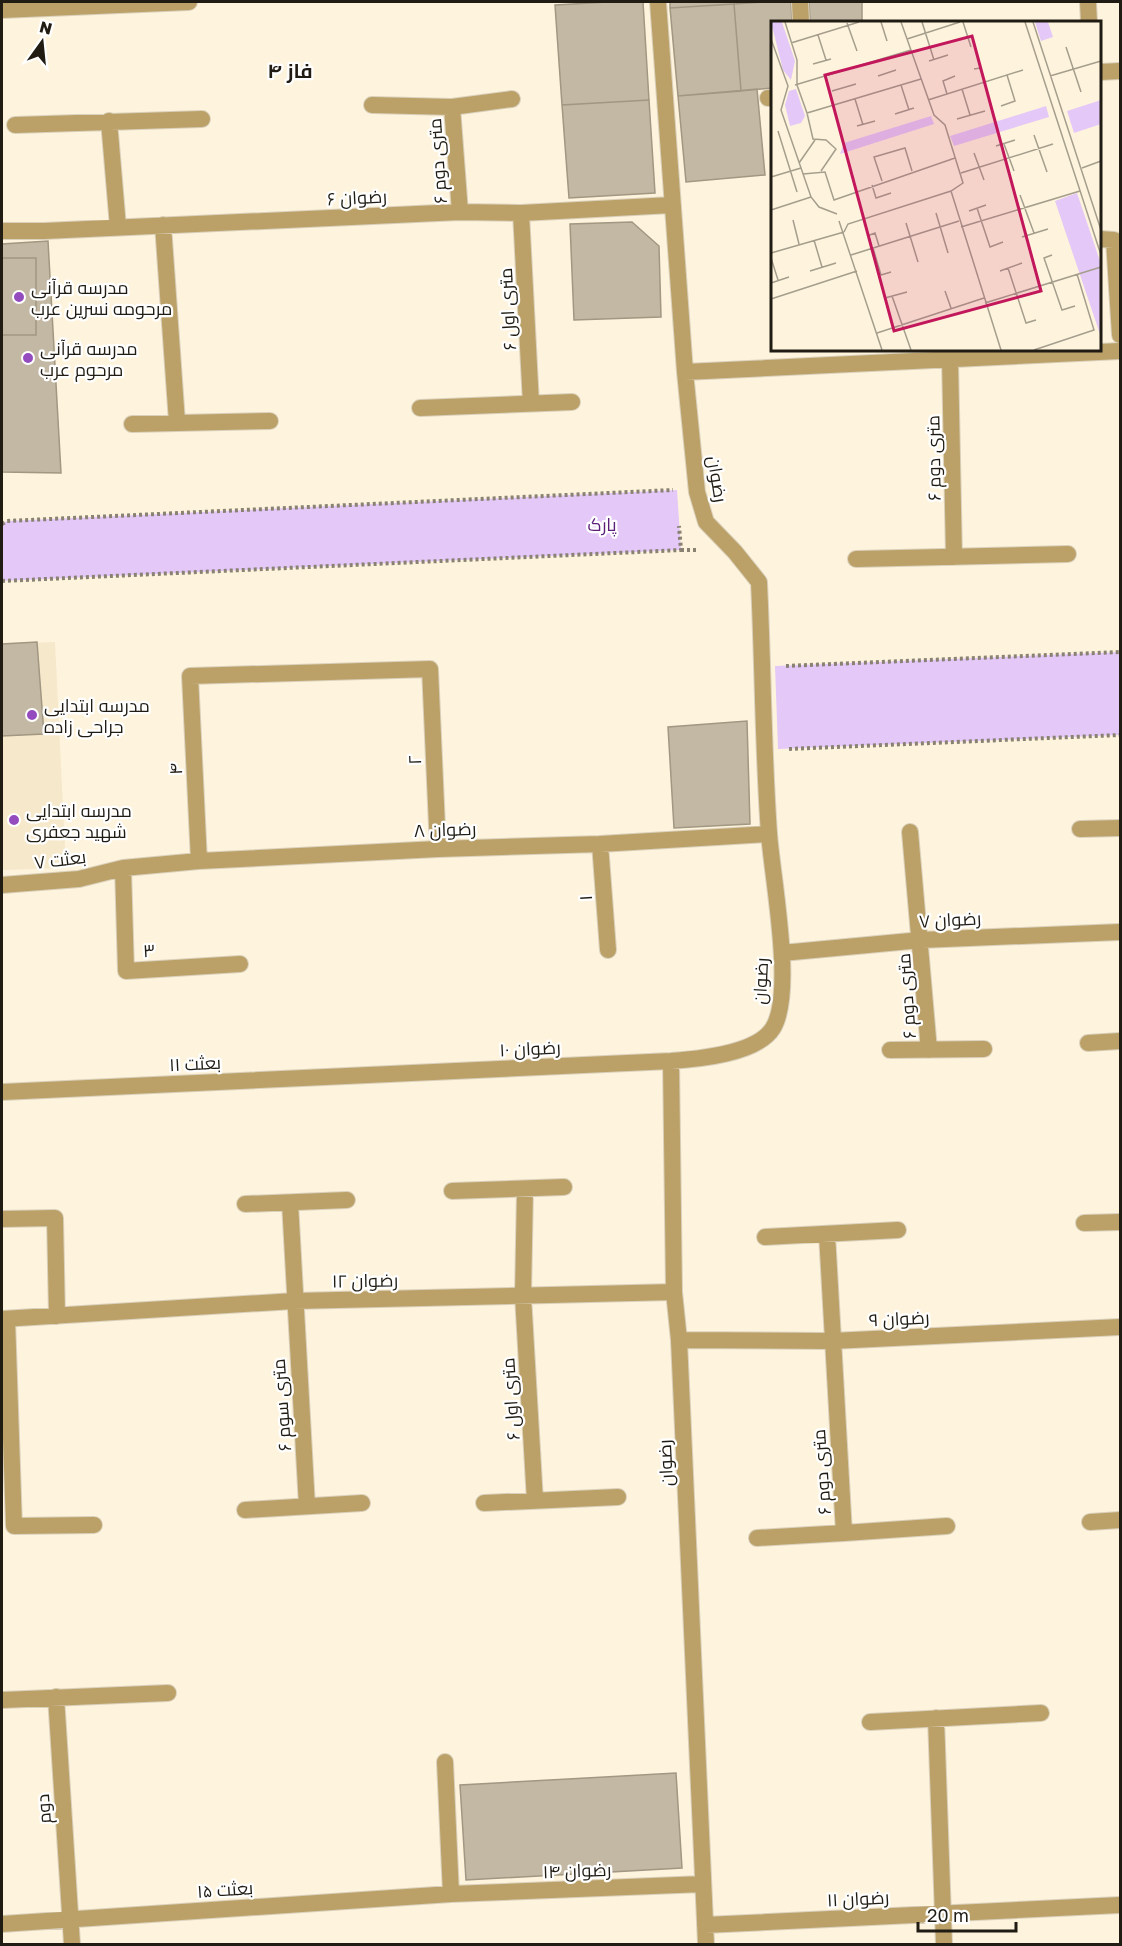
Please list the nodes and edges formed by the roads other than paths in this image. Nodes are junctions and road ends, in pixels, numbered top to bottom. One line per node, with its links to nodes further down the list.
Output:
1 (189, 2): 5 (street)
2 (658, 2): 16 (street, رضوان)
3 (800, 2): 6 (street)
4 (1088, 2): 7 (street)
5 (2, 10)
6 (801, 21)
7 (1089, 21)
8 (1120, 71): 9 (street)
9 (1101, 72)
10 (512, 99): 12 (street)
11 (372, 105): 12 (street)
12 (452, 107): 17 (street, ۶ متری دوم)
13 (202, 119): 14 (street)
14 (109, 121): 15 (street); 20 (street)
15 (15, 125)
16 (672, 205): 18 (street, رضوان ۶); 27 (street, رضوان)
17 (460, 212): 18 (street, رضوان ۶); 19 (street, رضوان ۶)
18 (521, 213): 29 (street, ۶ متری اول)
19 (163, 225): 20 (street, رضوان ۶); 32 (street)
20 (118, 227): 21 (street, رضوان ۶)
21 (2, 231)
22 (1101, 239): 23 (street)
23 (1120, 335)
24 (1120, 351): 26 (street)
25 (831, 357): 26 (street); 27 (street)
26 (950, 359): 35 (street, ۶ متری دوم)
27 (685, 372): 41 (street, رضوان)
28 (572, 402): 29 (street)
29 (531, 404): 30 (street)
30 (420, 408)
31 (270, 421): 32 (street)
32 (177, 422): 33 (street)
33 (132, 424)
34 (1068, 554): 35 (street)
35 (954, 557): 36 (street)
36 (855, 559)
37 (190, 676): 43 (street, ۲); 44 (street, ۴)
38 (1120, 828): 39 (street)
39 (1080, 829)
40 (910, 832): 48 (street)
41 (769, 834): 42 (street, رضوان ۸); 50 (street, رضوان)
42 (600, 844): 43 (street, رضوان ۸); 49 (street, ۱)
43 (438, 849): 44 (street, رضوان ۸)
44 (199, 861): 45 (street, رضوان ۸)
45 (123, 868): 46 (street, بعثت ۷); 51 (street, ۳)
46 (2, 885)
47 (1120, 932): 48 (street, رضوان ۷)
48 (921, 940): 50 (street, رضوان ۷); 56 (street, ۶ متری دوم)
49 (608, 950)
50 (782, 953): 57 (street, رضوان)
51 (240, 964)
52 (1120, 1041): 53 (street)
53 (1088, 1043)
54 (984, 1049): 56 (street)
55 (890, 1050): 56 (street)
56 (929, 1050)
57 (671, 1061): 58 (street, رضوان ۱۰); 72 (street, رضوان)
58 (391, 1074): 59 (street, بعثت ۱۱)
59 (2, 1092)
60 (564, 1187): 61 (street)
61 (525, 1189): 62 (street); 73 (street)
62 (452, 1191)
63 (347, 1200): 64 (street)
64 (290, 1203): 65 (street); 74 (street, ۶ متری سوم)
65 (245, 1204)
66 (2, 1219): 75 (street)
67 (1120, 1222): 68 (street)
68 (1084, 1223)
69 (898, 1230): 70 (street)
70 (827, 1234): 71 (street); 79 (street)
71 (765, 1237)
72 (674, 1292): 73 (street, رضوان ۱۲); 78 (street, رضوان)
73 (523, 1296): 74 (street, رضوان ۱۲); 81 (street, ۶ متری اول)
74 (294, 1301): 75 (street, رضوان ۱۲); 84 (street, ۶ متری سوم)
75 (57, 1316): 76 (street, رضوان ۱۲)
76 (4, 1319): 88 (street)
77 (1120, 1327): 79 (street, رضوان ۹)
78 (679, 1340): 79 (street, رضوان ۹); 99 (street, رضوان)
79 (832, 1341): 90 (street, ۶ متری دوم)
80 (618, 1497): 81 (street)
81 (535, 1501): 83 (street)
82 (362, 1503): 84 (street)
83 (484, 1503)
84 (307, 1506): 85 (street)
85 (245, 1510)
86 (1120, 1520): 87 (street)
87 (1090, 1522)
88 (94, 1525)
89 (947, 1526): 90 (street, ۶ متری دوم)
90 (844, 1533): 91 (street)
91 (757, 1538)
92 (168, 1693): 93 (street)
93 (56, 1697): 94 (street); 103 (street, دوم)
94 (3, 1700)
95 (1041, 1713): 96 (street)
96 (936, 1718): 97 (street); 102 (street)
97 (870, 1722)
98 (445, 1762): 100 (street)
99 (703, 1884): 100 (street, رضوان ۱۴); 105 (street, رضوان)
100 (451, 1894): 103 (street, بعثت ۱۵)
101 (1120, 1905): 102 (street, رضوان ۱۱)
102 (942, 1913): 105 (street, رضوان ۱۱); 108 (street)
103 (70, 1918): 104 (street, بعثت ۱۵); 106 (street, دوم)
104 (2, 1924)
105 (705, 1924): 107 (street, رضوان)
106 (72, 1944)
107 (706, 1944)
108 (944, 1944)

